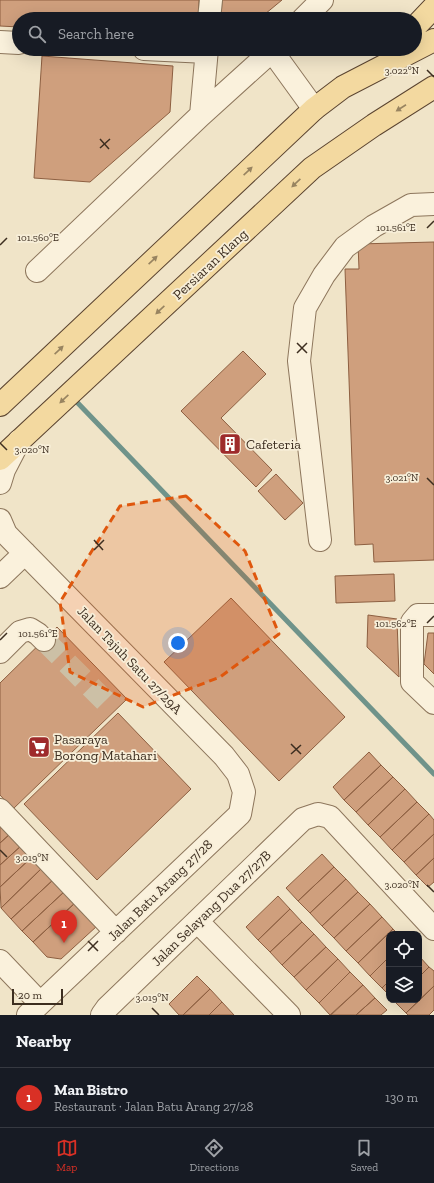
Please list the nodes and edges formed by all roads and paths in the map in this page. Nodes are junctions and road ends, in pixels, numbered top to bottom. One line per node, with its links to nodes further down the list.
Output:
1 (211, 0): 4 (street)
2 (322, 0): 5 (street)
3 (434, 7): 6 (main road)
4 (210, 12)
5 (310, 12)
6 (422, 20)
7 (434, 40): 10 (main road)
8 (0, 42): 9 (street)
9 (12, 43)
10 (422, 46)
11 (207, 56): 19 (street)
12 (266, 56): 19 (street)
13 (277, 56): 18 (street)
14 (383, 56): 16 (main road)
15 (403, 56): 16 (main road)
16 (343, 87): 18 (main road)
17 (434, 87): 23 (main road, Persiaran Klang, one-way to 23)
18 (314, 109): 22 (main road, one-way to 18)
19 (202, 115): 21 (street)
20 (434, 204): 27 (street)
21 (37, 271)
22 (1, 404)
23 (20, 440): 24 (main road, Persiaran Klang); 25 (street)
24 (0, 459)
25 (0, 482)
26 (2, 528): 28 (street, Jalan Tajuh Satu 27/29A)
27 (320, 540)
28 (25, 553): 29 (street); 34 (street, Jalan Tajuh Satu 27/29A)
29 (0, 577)
30 (434, 615): 33 (street)
31 (44, 640): 32 (street)
32 (0, 652)
33 (434, 703)
34 (244, 792): 38 (street, Jalan Batu Arang 27/28)
35 (1, 812): 38 (street)
36 (197, 921): 37 (street, Jalan Selayang Dua 27/27B); 41 (street, Jalan Selayang Dua 27/27B); 42 (street)
37 (434, 929)
38 (116, 932): 40 (street, Jalan Batu Arang 27/28)
39 (0, 961): 40 (street)
40 (34, 1009)
41 (105, 1012)
42 (289, 1015)

